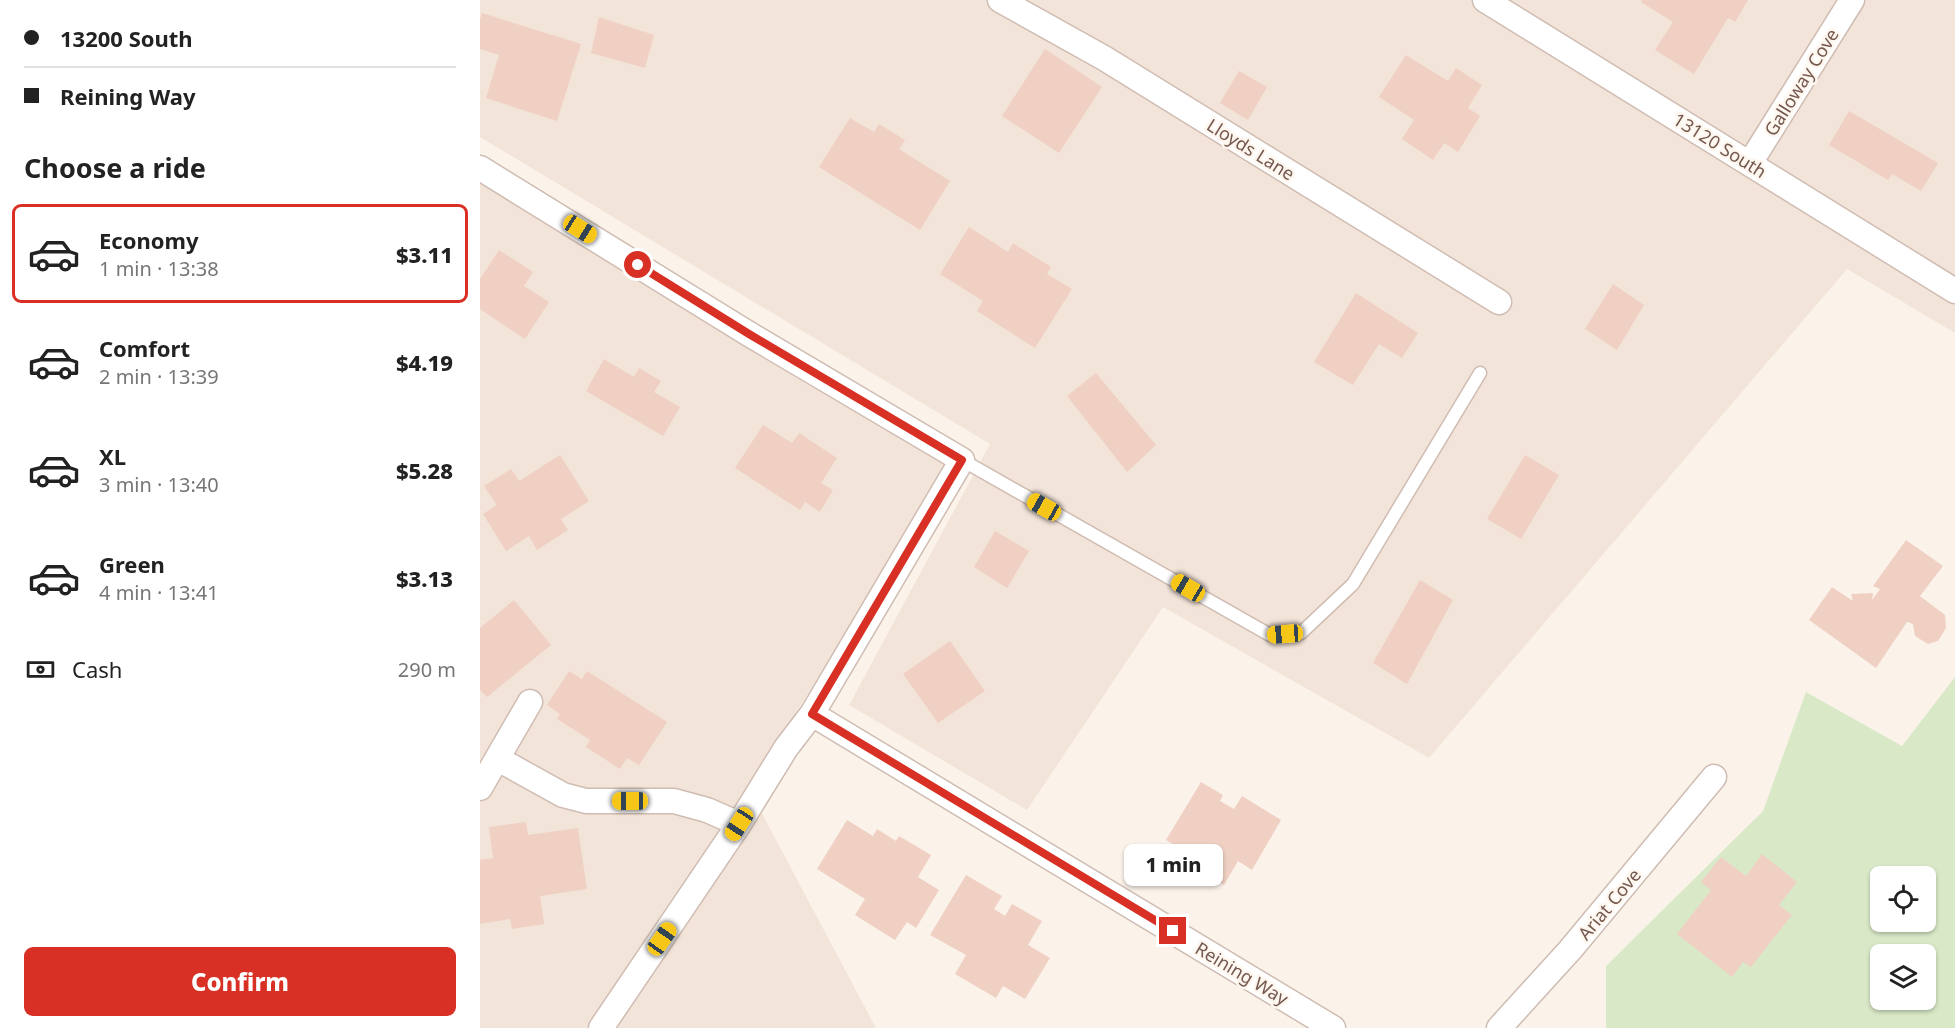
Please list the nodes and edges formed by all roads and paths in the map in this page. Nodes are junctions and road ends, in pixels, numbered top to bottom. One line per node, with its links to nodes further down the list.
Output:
1 (1000, 0): 7 (street, Lloyds Lane)
2 (1485, 0): 4 (street, 13120 South)
3 (1852, 0): 4 (street, Galloway Cove)
4 (1750, 163): 6 (street, 13120 South)
5 (480, 168): 9 (street)
6 (1955, 291)
7 (1498, 302)
8 (1480, 373): 9 (lane)
9 (962, 460): 11 (street)
10 (530, 702): 12 (street)
11 (812, 714): 15 (street); 17 (street, Reining Way)
12 (498, 759): 14 (street); 15 (street)
13 (1714, 777): 18 (street, Ariat Cove)
14 (480, 788)
15 (739, 824): 16 (street)
16 (602, 1028)
17 (1333, 1028)
18 (1499, 1028)

